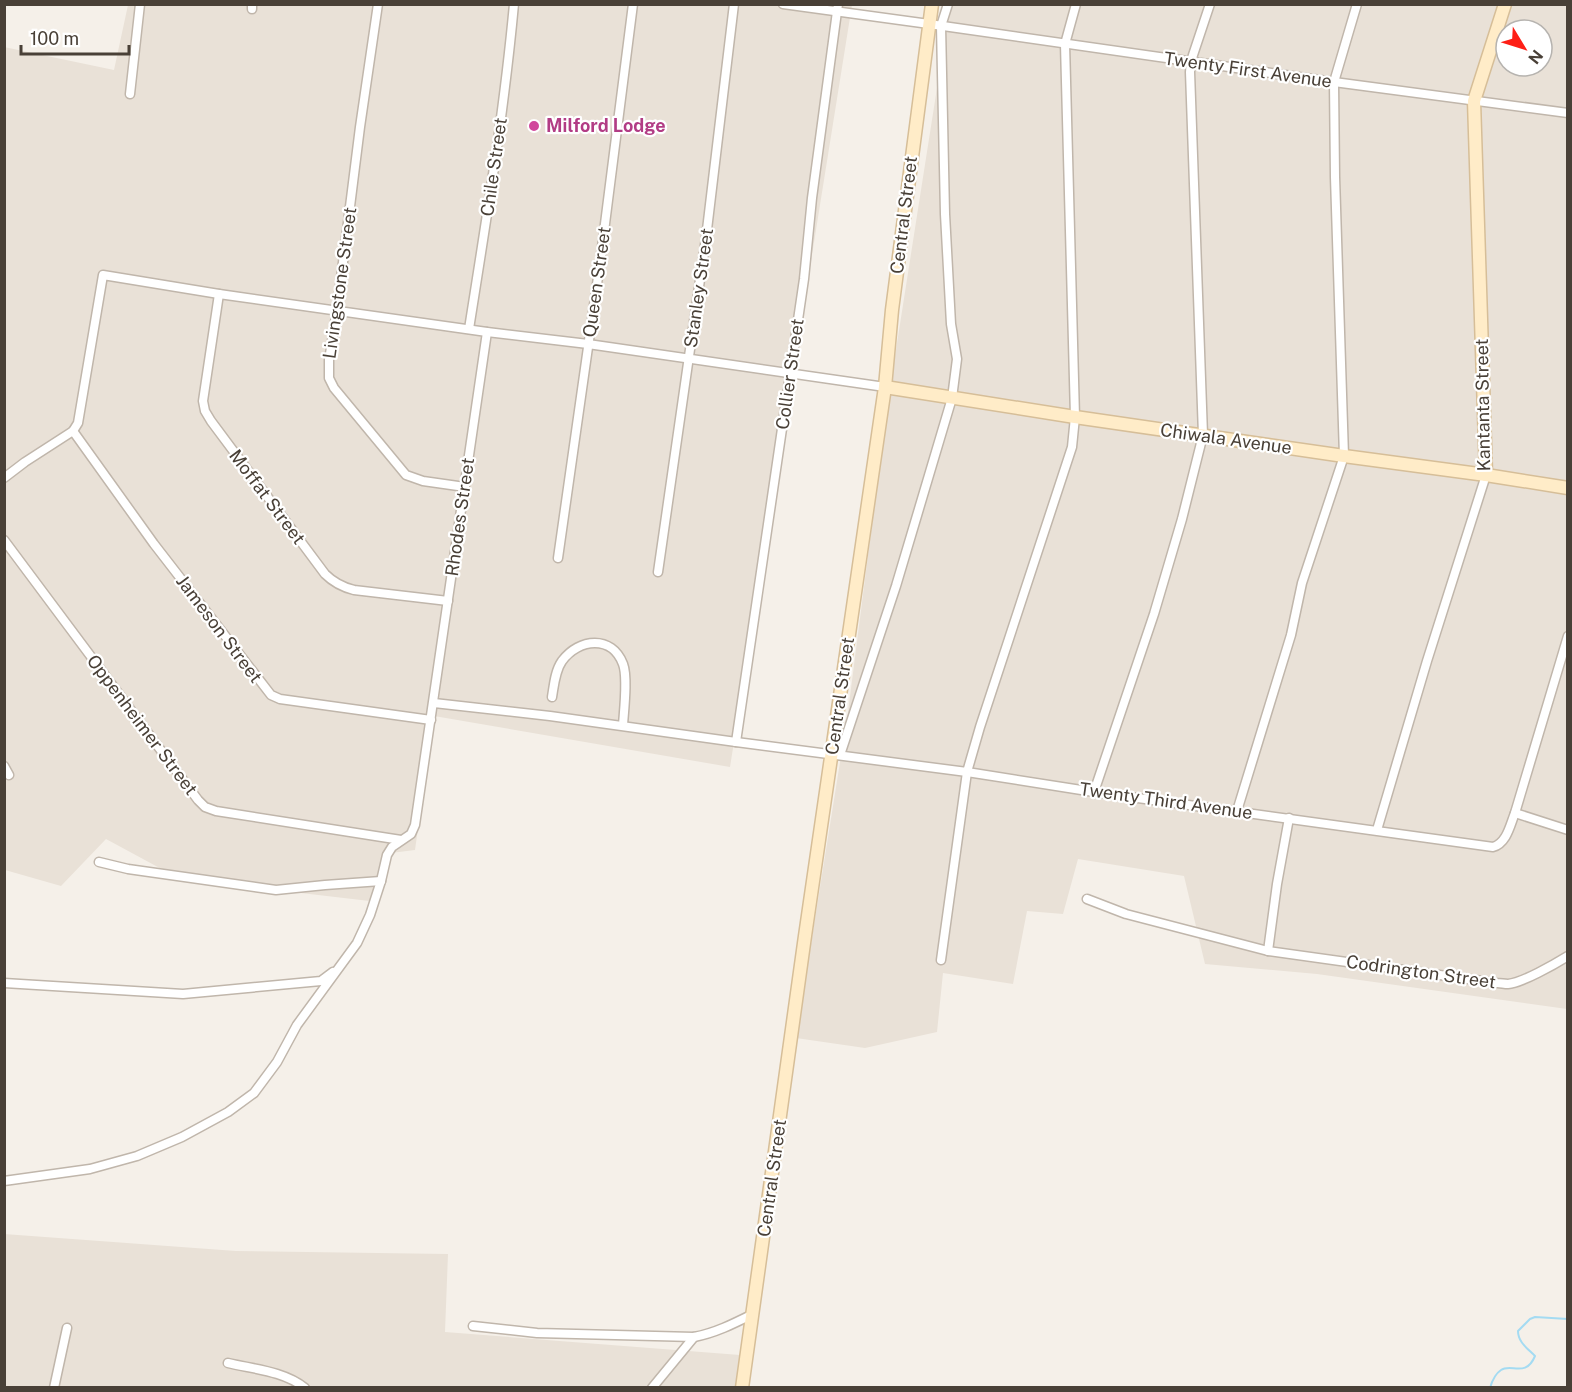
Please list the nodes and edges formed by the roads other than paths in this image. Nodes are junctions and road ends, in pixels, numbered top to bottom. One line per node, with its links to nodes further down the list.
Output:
1 (140, 4): 18 (street)
2 (378, 4): 22 (street, Livingstone Street)
3 (514, 4): 23 (street, Chile Street)
4 (633, 4): 25 (street, Queen Street)
5 (734, 4): 26 (street, Stanley Street)
6 (783, 4): 13 (street, Twenty First Avenue)
7 (932, 4): 14 (street, Central Street)
8 (948, 4): 14 (street)
9 (1076, 4): 15 (street)
10 (1210, 4): 16 (street)
11 (1357, 4): 17 (street)
12 (1505, 4): 19 (street, Kantanta Street)
13 (838, 8): 14 (street, Twenty First Avenue); 27 (street, Collier Street)
14 (935, 25): 15 (street, Twenty First Avenue); 28 (street, Central Street); 29 (street)
15 (1065, 44): 16 (street, Twenty First Avenue); 30 (street)
16 (1191, 61): 17 (street, Twenty First Avenue); 32 (street)
17 (1334, 82): 19 (street, Twenty First Avenue); 33 (street)
18 (130, 94)
19 (1474, 101): 20 (street, Twenty First Avenue); 34 (street, Kantanta Street)
20 (1568, 113)
21 (219, 294): 22 (street); 31 (street); 41 (street, Moffat Street)
22 (337, 310): 23 (street); 36 (street, Livingstone Street)
23 (469, 329): 24 (street)
24 (487, 332): 25 (street); 36 (street, Rhodes Street)
25 (588, 344): 26 (street); 39 (street, Queen Street)
26 (688, 360): 27 (street); 40 (street, Stanley Street)
27 (790, 374): 28 (street); 47 (street, Collier Street)
28 (885, 387): 29 (street, Chiwala Avenue); 48 (street, Central Street)
29 (952, 398): 30 (street, Chiwala Avenue); 48 (street)
30 (1076, 417): 32 (street, Chiwala Avenue); 49 (street)
31 (73, 431): 35 (street); 45 (street, Jameson Street)
32 (1203, 435): 33 (street, Chiwala Avenue); 50 (street)
33 (1344, 456): 34 (street, Chiwala Avenue); 51 (street)
34 (1486, 475): 37 (street, Chiwala Avenue); 54 (street, Kantanta Street)
35 (4, 478)
36 (465, 488): 41 (street, Rhodes Street)
37 (1568, 488)
38 (4, 540): 56 (street, Oppenheimer Street)
39 (558, 558)
40 (658, 572)
41 (448, 601): 44 (street, Rhodes Street)
42 (1568, 636): 52 (street)
43 (552, 697): 46 (street)
44 (434, 703): 45 (street, Rhodes Street); 46 (street, Twenty Third Avenue)
45 (431, 720): 56 (street, Rhodes Street)
46 (623, 725): 47 (street, Twenty Third Avenue)
47 (735, 742): 48 (street, Twenty Third Avenue)
48 (836, 755): 49 (street, Twenty Third Avenue); 66 (street, Central Street)
49 (967, 772): 50 (street, Twenty Third Avenue); 62 (street)
50 (1094, 792): 51 (street, Twenty Third Avenue)
51 (1237, 811): 53 (street, Twenty Third Avenue)
52 (1515, 813): 54 (street, Twenty Third Avenue); 55 (street)
53 (1289, 818): 54 (street, Twenty Third Avenue); 60 (street)
54 (1377, 830)
55 (1568, 830)
56 (401, 840): 58 (street, Rhodes Street)
57 (99, 862): 58 (street)
58 (381, 882): 63 (street, Rhodes Street)
59 (1087, 899): 60 (street, Codrington Street)
60 (1268, 951): 61 (street, Codrington Street)
61 (1568, 956)
62 (941, 960)
63 (342, 966): 64 (street); 65 (street, Rhodes Street)
64 (4, 983)
65 (4, 1181)
66 (753, 1314): 69 (street); 74 (street, Central Street)
67 (472, 1326): 69 (street)
68 (67, 1328): 71 (street)
69 (694, 1337): 73 (street)
70 (228, 1363): 72 (street)
71 (54, 1388)
72 (305, 1388)
73 (652, 1388)
74 (742, 1388)

